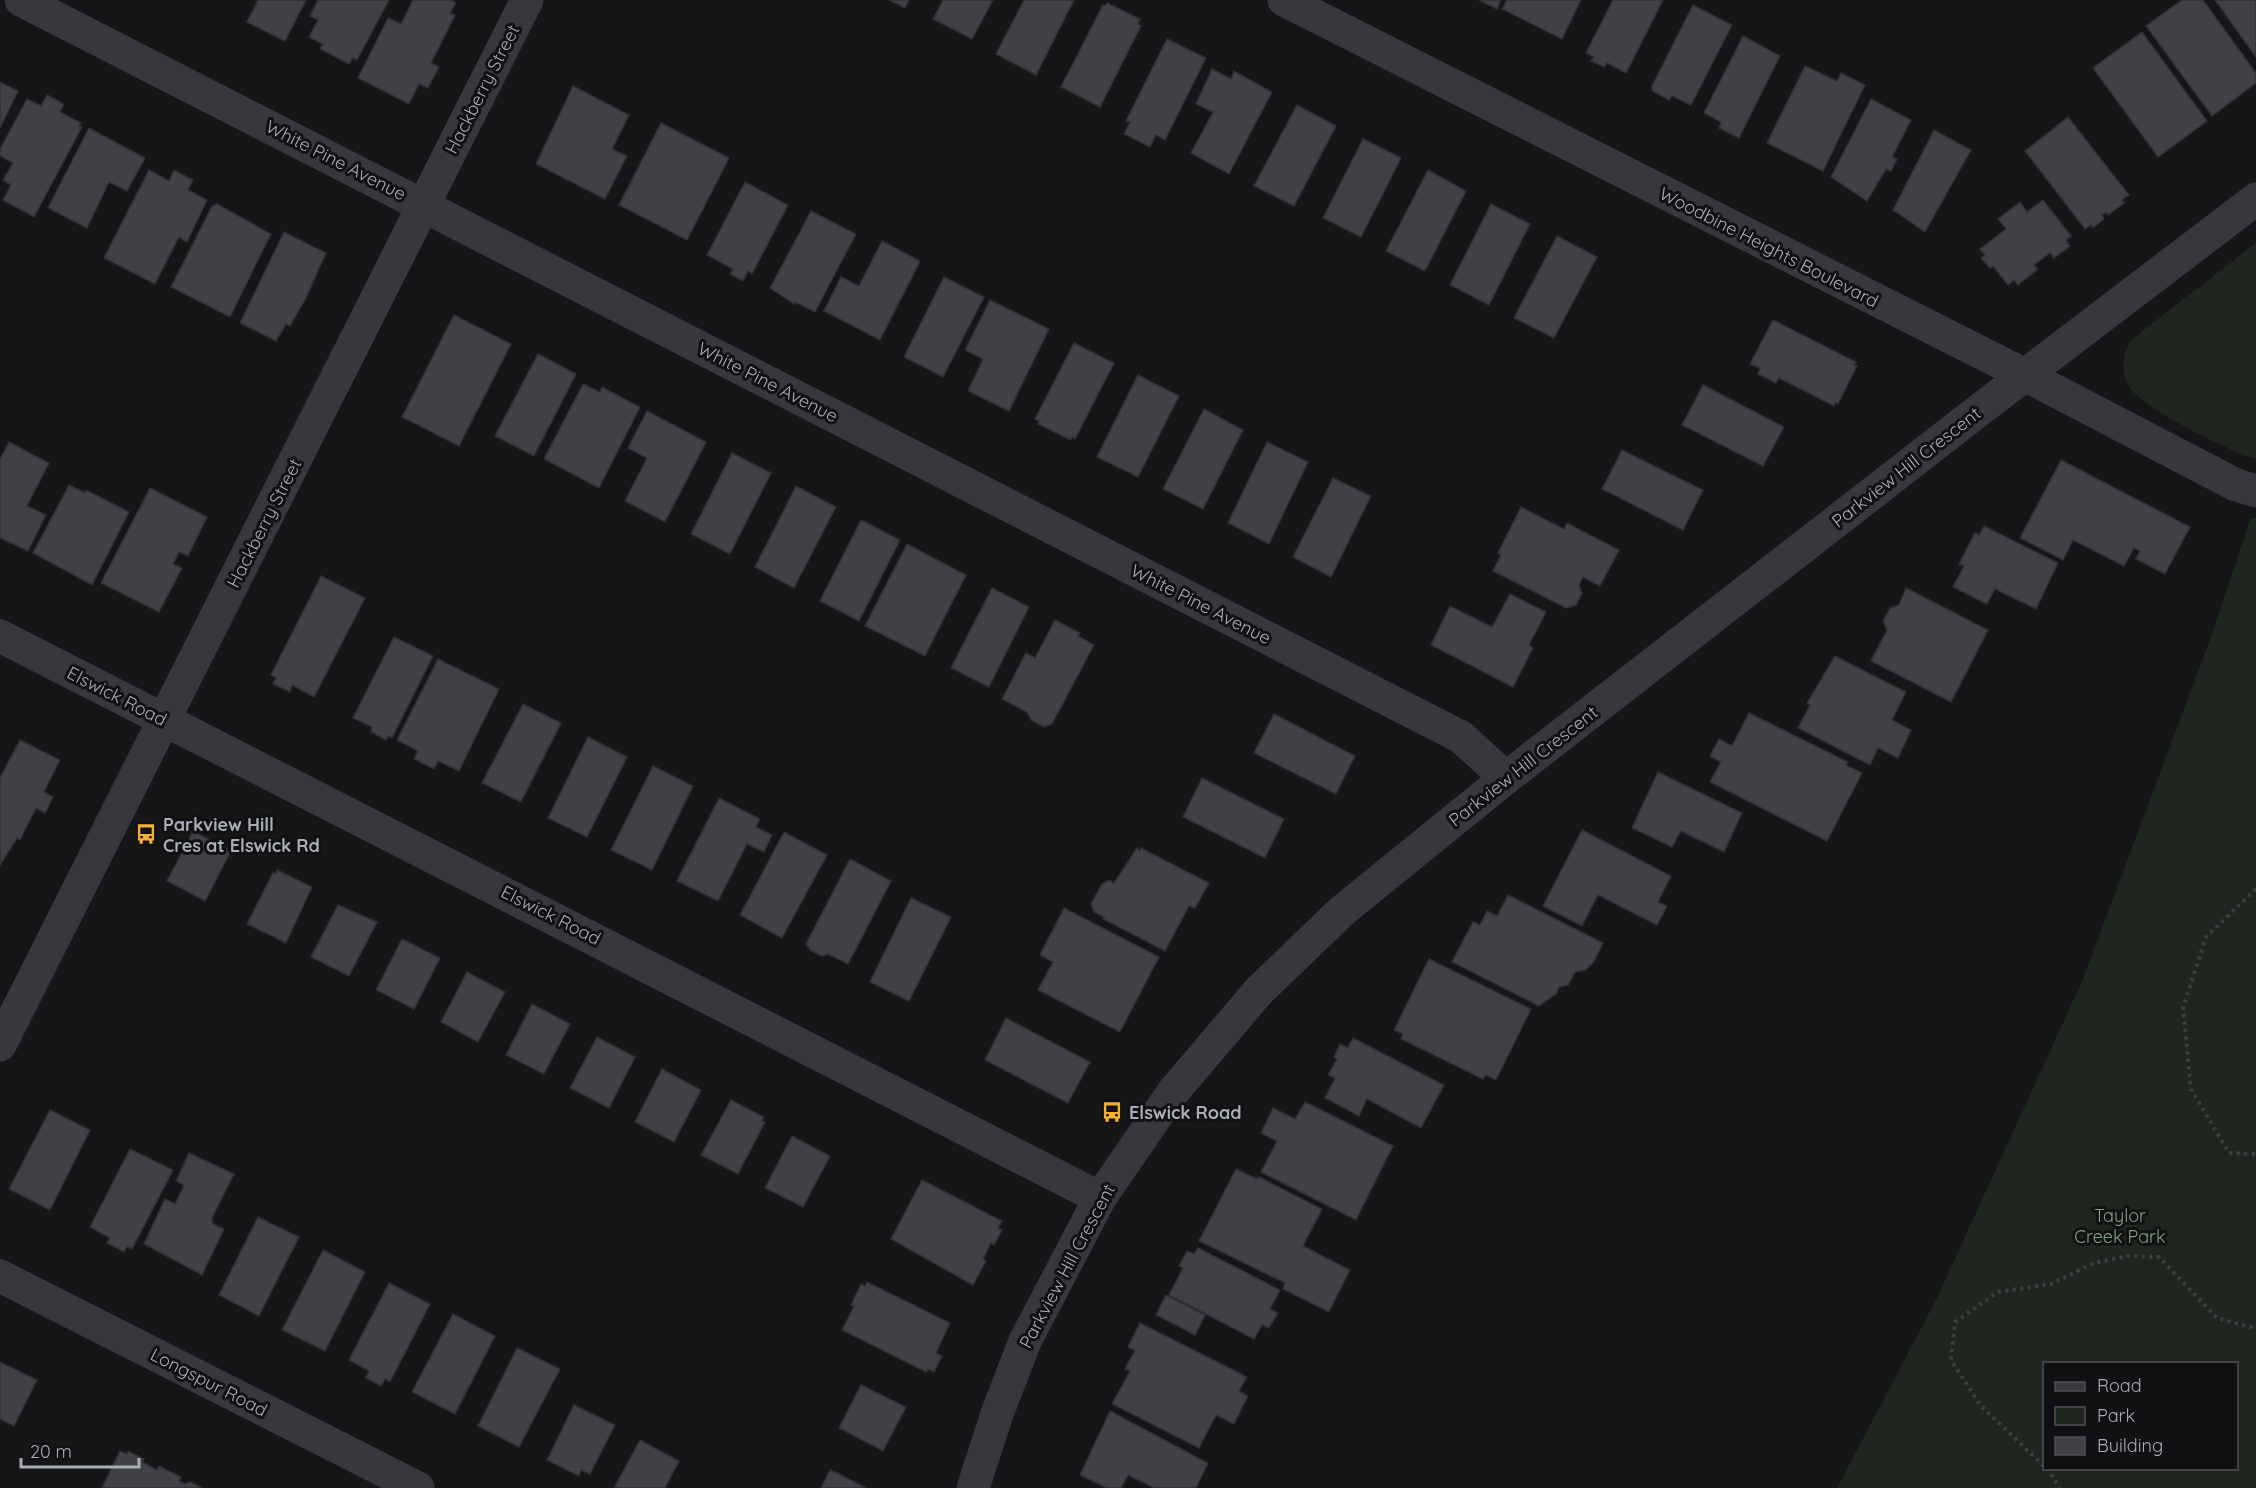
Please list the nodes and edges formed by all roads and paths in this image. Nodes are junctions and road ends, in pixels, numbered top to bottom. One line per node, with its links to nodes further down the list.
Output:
1 (21, 0): 5 (street, White Pine Avenue)
2 (527, 0): 5 (street, Hackberry Street)
3 (1284, 0): 6 (street, Woodbine Heights Boulevard)
4 (2256, 200): 6 (street, Parkview Hill Crescent)
5 (423, 205): 9 (street, Hackberry Street); 10 (street, White Pine Avenue)
6 (2025, 375): 7 (street, Woodbine Heights Boulevard); 10 (street, Parkview Hill Crescent)
7 (2256, 491)
8 (0, 636): 9 (street, Elswick Road)
9 (164, 720): 12 (street, Hackberry Street); 14 (street, Elswick Road)
10 (1506, 778): 14 (street, Parkview Hill Crescent)
11 (2256, 889): 13 (path)
12 (0, 1045)
13 (2256, 1154)
14 (1100, 1198): 20 (street, Parkview Hill Crescent)
15 (0, 1276): 19 (street, Longspur Road)
16 (2256, 1324): 17 (path)
17 (2043, 1464)
18 (2048, 1470): 21 (path)
19 (418, 1488)
20 (973, 1488)
21 (2060, 1488)

